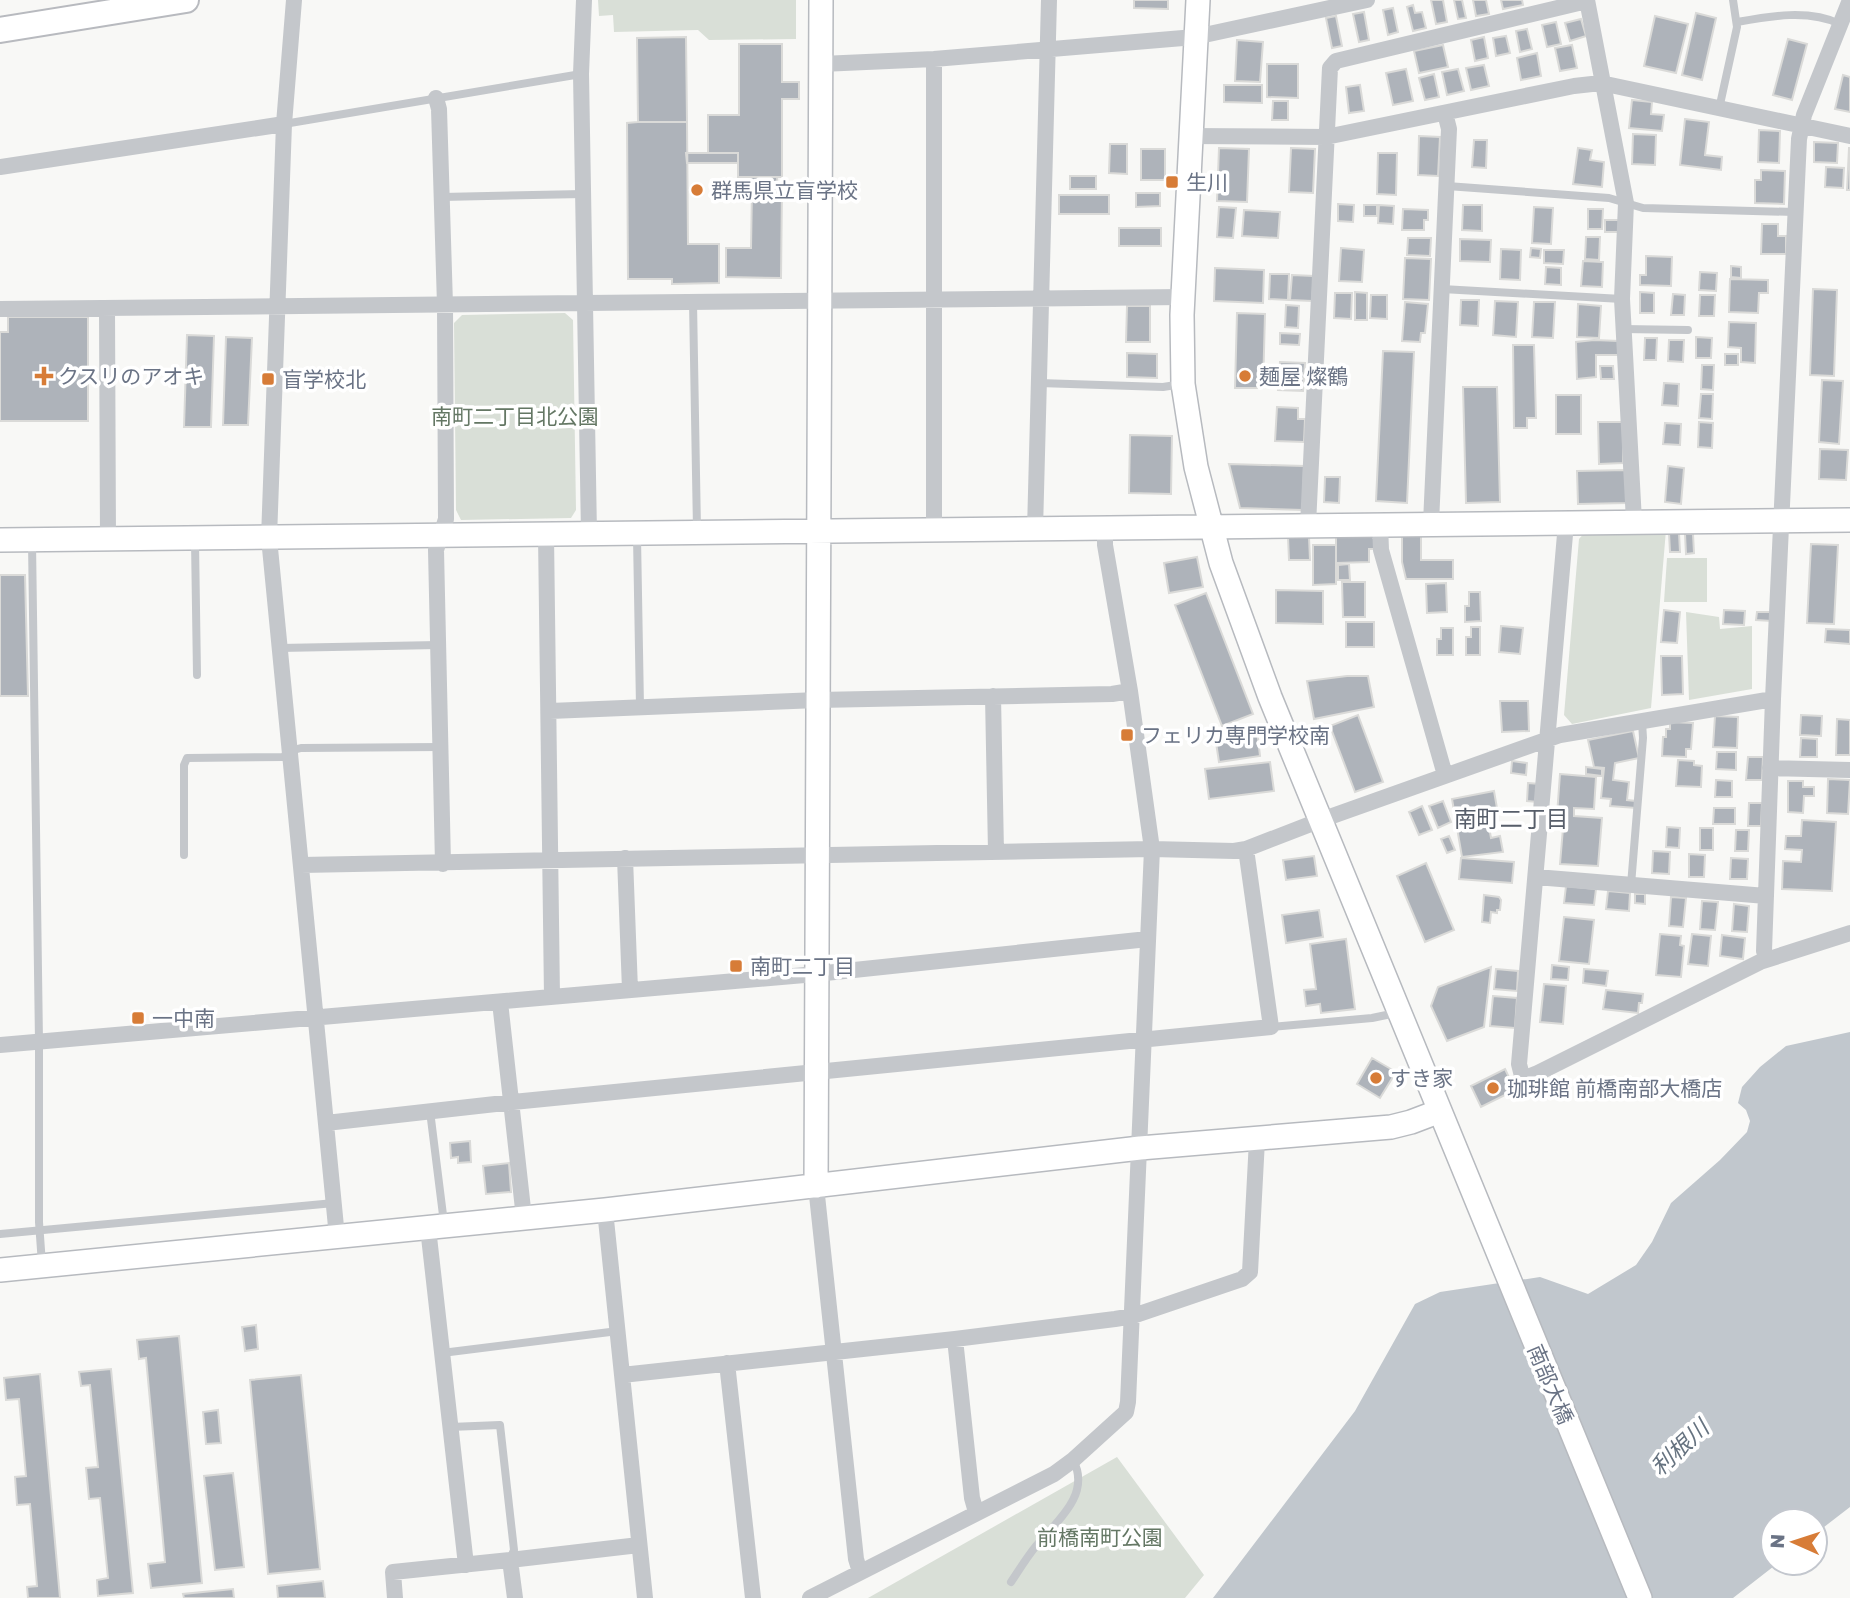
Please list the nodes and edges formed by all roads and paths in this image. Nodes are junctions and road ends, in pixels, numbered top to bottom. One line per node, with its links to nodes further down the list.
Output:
1 (186, 0): 13 (main road)
2 (295, 0): 23 (street)
3 (584, 0): 18 (street)
4 (821, 0): 17 (street)
5 (1049, 0): 15 (street)
6 (1198, 0): 14 (street, 南部大橋)
7 (1367, 0): 14 (street)
8 (1587, 0): 19 (street); 27 (street)
9 (1733, 0): 11 (lane)
10 (1850, 0): 12 (street)
11 (1737, 22): 12 (lane); 21 (lane)
12 (1840, 24): 24 (street)
13 (0, 30)
14 (1195, 37): 15 (street); 25 (street, 南部大橋)
15 (1047, 48): 16 (street); 36 (street)
16 (934, 58): 17 (street); 38 (street)
17 (821, 64): 39 (street)
18 (581, 74): 20 (lane); 30 (street)
19 (1601, 83): 21 (street); 22 (street); 32 (street)
20 (436, 98): 23 (lane); 31 (street)
21 (1719, 108): 24 (street)
22 (1446, 113): 27 (street); 29 (street)
23 (284, 124): 28 (street); 44 (street)
24 (1801, 126): 26 (street); 33 (street)
25 (1189, 136): 27 (street); 35 (street, 南部大橋)
26 (1850, 136)
27 (1326, 137): 56 (street)
28 (0, 167)
29 (1447, 186): 32 (lane); 34 (street)
30 (583, 194): 31 (lane); 41 (street)
31 (442, 197): 42 (street)
32 (1626, 203): 33 (lane); 37 (street)
33 (1794, 212): 52 (street)
34 (1442, 289): 37 (lane); 53 (street)
35 (1183, 297): 36 (street); 49 (street, 南部大橋)
36 (1041, 298): 38 (street); 48 (street)
37 (1622, 299): 46 (street)
38 (932, 300): 39 (street); 60 (street)
39 (820, 301): 40 (street); 61 (street)
40 (693, 302): 41 (street); 62 (lane)
41 (584, 303): 42 (street); 63 (street)
42 (445, 304): 44 (street); 66 (street)
43 (107, 308): 44 (street); 45 (street); 71 (street)
44 (276, 308): 68 (street)
45 (0, 309)
46 (1623, 329): 47 (lane); 51 (street)
47 (1688, 330)
48 (1039, 383): 49 (lane); 59 (street)
49 (1183, 384): 57 (street, 南部大橋)
50 (1850, 520): 52 (street)
51 (1634, 521): 52 (street); 54 (street)
52 (1781, 521): 77 (street)
53 (1431, 523): 54 (street); 55 (street)
54 (1566, 523): 82 (street)
55 (1380, 524): 56 (street); 87 (street)
56 (1308, 525): 57 (street)
57 (1211, 528): 58 (street); 88 (street, 南部大橋)
58 (1105, 529): 59 (street); 75 (street)
59 (1035, 530): 60 (street)
60 (934, 531): 61 (street)
61 (819, 532): 62 (street); 78 (street)
62 (697, 533): 64 (street)
63 (589, 534): 64 (street); 65 (street)
64 (637, 534): 79 (lane)
65 (546, 535): 66 (street); 80 (street)
66 (441, 536): 68 (street); 72 (street)
67 (195, 538): 68 (street); 71 (street); 74 (lane)
68 (269, 538): 73 (street)
69 (0, 540): 70 (street)
70 (32, 540): 71 (street); 112 (lane)
71 (108, 540)
72 (439, 645): 73 (lane); 83 (street)
73 (280, 648): 84 (street)
74 (197, 675)
75 (1130, 691): 76 (street); 89 (street)
76 (993, 696): 78 (street); 91 (street)
77 (1773, 699): 81 (street); 85 (street)
78 (818, 700): 79 (street); 93 (street)
79 (640, 707): 80 (street)
80 (550, 711): 95 (street)
81 (1642, 722): 82 (street); 99 (lane)
82 (1548, 738): 87 (street); 98 (street)
83 (440, 747): 84 (lane); 96 (street)
84 (290, 751): 92 (lane); 97 (street)
85 (1770, 768): 86 (street); 100 (street)
86 (1850, 770)
87 (1446, 775): 88 (street)
88 (1321, 820): 90 (street); 108 (street, 南部大橋)
89 (1152, 849): 90 (street); 91 (street); 102 (street)
90 (1245, 849): 110 (street)
91 (996, 852): 93 (street)
92 (184, 855)
93 (817, 855): 94 (street); 104 (street)
94 (625, 858): 95 (street); 105 (street)
95 (550, 860): 96 (street); 106 (street)
96 (443, 864): 97 (street)
97 (301, 865): 109 (street)
98 (1536, 877): 99 (street); 103 (street)
99 (1631, 885): 100 (street)
100 (1766, 896): 103 (street)
101 (1850, 933): 103 (street)
102 (1148, 939): 104 (street); 111 (street)
103 (1768, 959)
104 (816, 974): 105 (street); 114 (street)
105 (629, 990): 106 (street)
106 (552, 997): 107 (street)
107 (500, 1002): 109 (street); 115 (street)
108 (1401, 1012): 110 (lane); 117 (street, 南部大橋)
109 (316, 1018): 112 (street); 118 (street)
110 (1270, 1027): 111 (street)
111 (1145, 1038): 114 (street); 120 (street)
112 (39, 1042): 113 (street); 126 (lane)
113 (0, 1045)
114 (816, 1073): 115 (street); 121 (street)
115 (513, 1102): 116 (street); 124 (street)
116 (430, 1111): 118 (street); 125 (lane)
117 (1440, 1111): 119 (street); 151 (street, 南部大橋)
118 (326, 1123): 122 (street)
119 (1257, 1140): 120 (street); 131 (street)
120 (1140, 1148): 121 (street); 131 (street)
121 (816, 1186): 123 (street); 135 (street)
122 (334, 1203): 126 (lane); 128 (street)
123 (605, 1210): 124 (street); 132 (street)
124 (524, 1218): 125 (street)
125 (436, 1227): 128 (street); 134 (street)
126 (40, 1230): 127 (lane); 129 (lane)
127 (0, 1234)
128 (337, 1237): 129 (street)
129 (42, 1266): 130 (street)
130 (0, 1270)
131 (1133, 1316): 133 (street); 139 (street)
132 (618, 1331): 134 (lane); 137 (street)
133 (955, 1339): 135 (street); 140 (street)
134 (442, 1353): 138 (street)
135 (833, 1353): 136 (street); 144 (street)
136 (727, 1363): 137 (street); 149 (street)
137 (622, 1375): 141 (street)
138 (450, 1427): 142 (lane); 143 (street)
139 (1073, 1460): 140 (street); 145 (lane)
140 (976, 1512): 144 (street)
141 (639, 1545): 142 (street); 148 (street)
142 (510, 1560): 143 (street); 147 (street)
143 (466, 1565): 146 (street)
144 (860, 1572): 150 (street)
145 (1011, 1582)
146 (395, 1598)
147 (515, 1598)
148 (645, 1598)
149 (753, 1598)
150 (810, 1598)
151 (1640, 1598)

